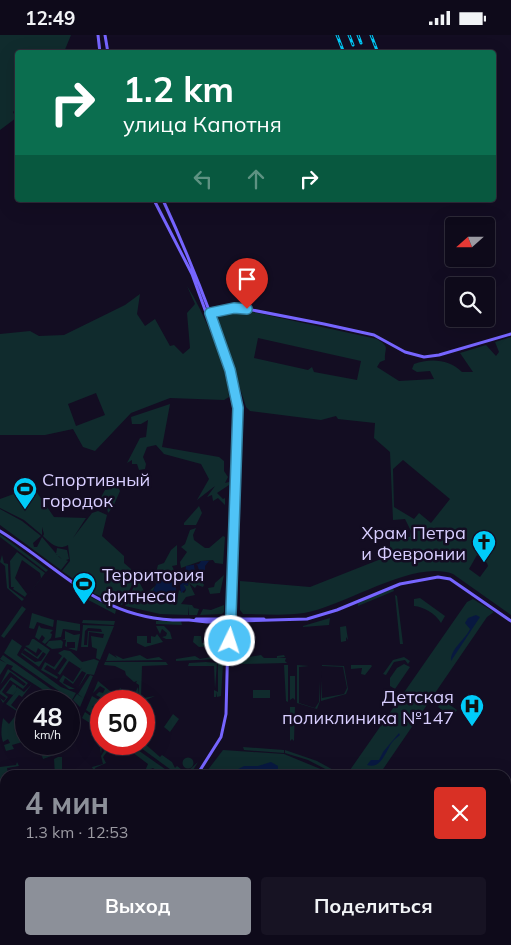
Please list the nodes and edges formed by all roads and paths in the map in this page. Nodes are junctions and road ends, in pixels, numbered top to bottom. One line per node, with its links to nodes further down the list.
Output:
1 (98, 35): 3 (main road)
2 (105, 35): 4 (main road)
3 (100, 50)
4 (108, 50)
5 (155, 202): 7 (main road)
6 (164, 202): 7 (main road)
7 (209, 313): 8 (main road); 10 (main road)
8 (511, 335)
9 (0, 531): 11 (main road)
10 (230, 613): 11 (main road); 12 (main road); 13 (main road)
11 (222, 620): 12 (main road); 15 (main road)
12 (230, 620): 13 (main road); 15 (main road)
13 (239, 620): 14 (main road); 15 (main road)
14 (511, 621)
15 (230, 628): 16 (main road)
16 (200, 770)

